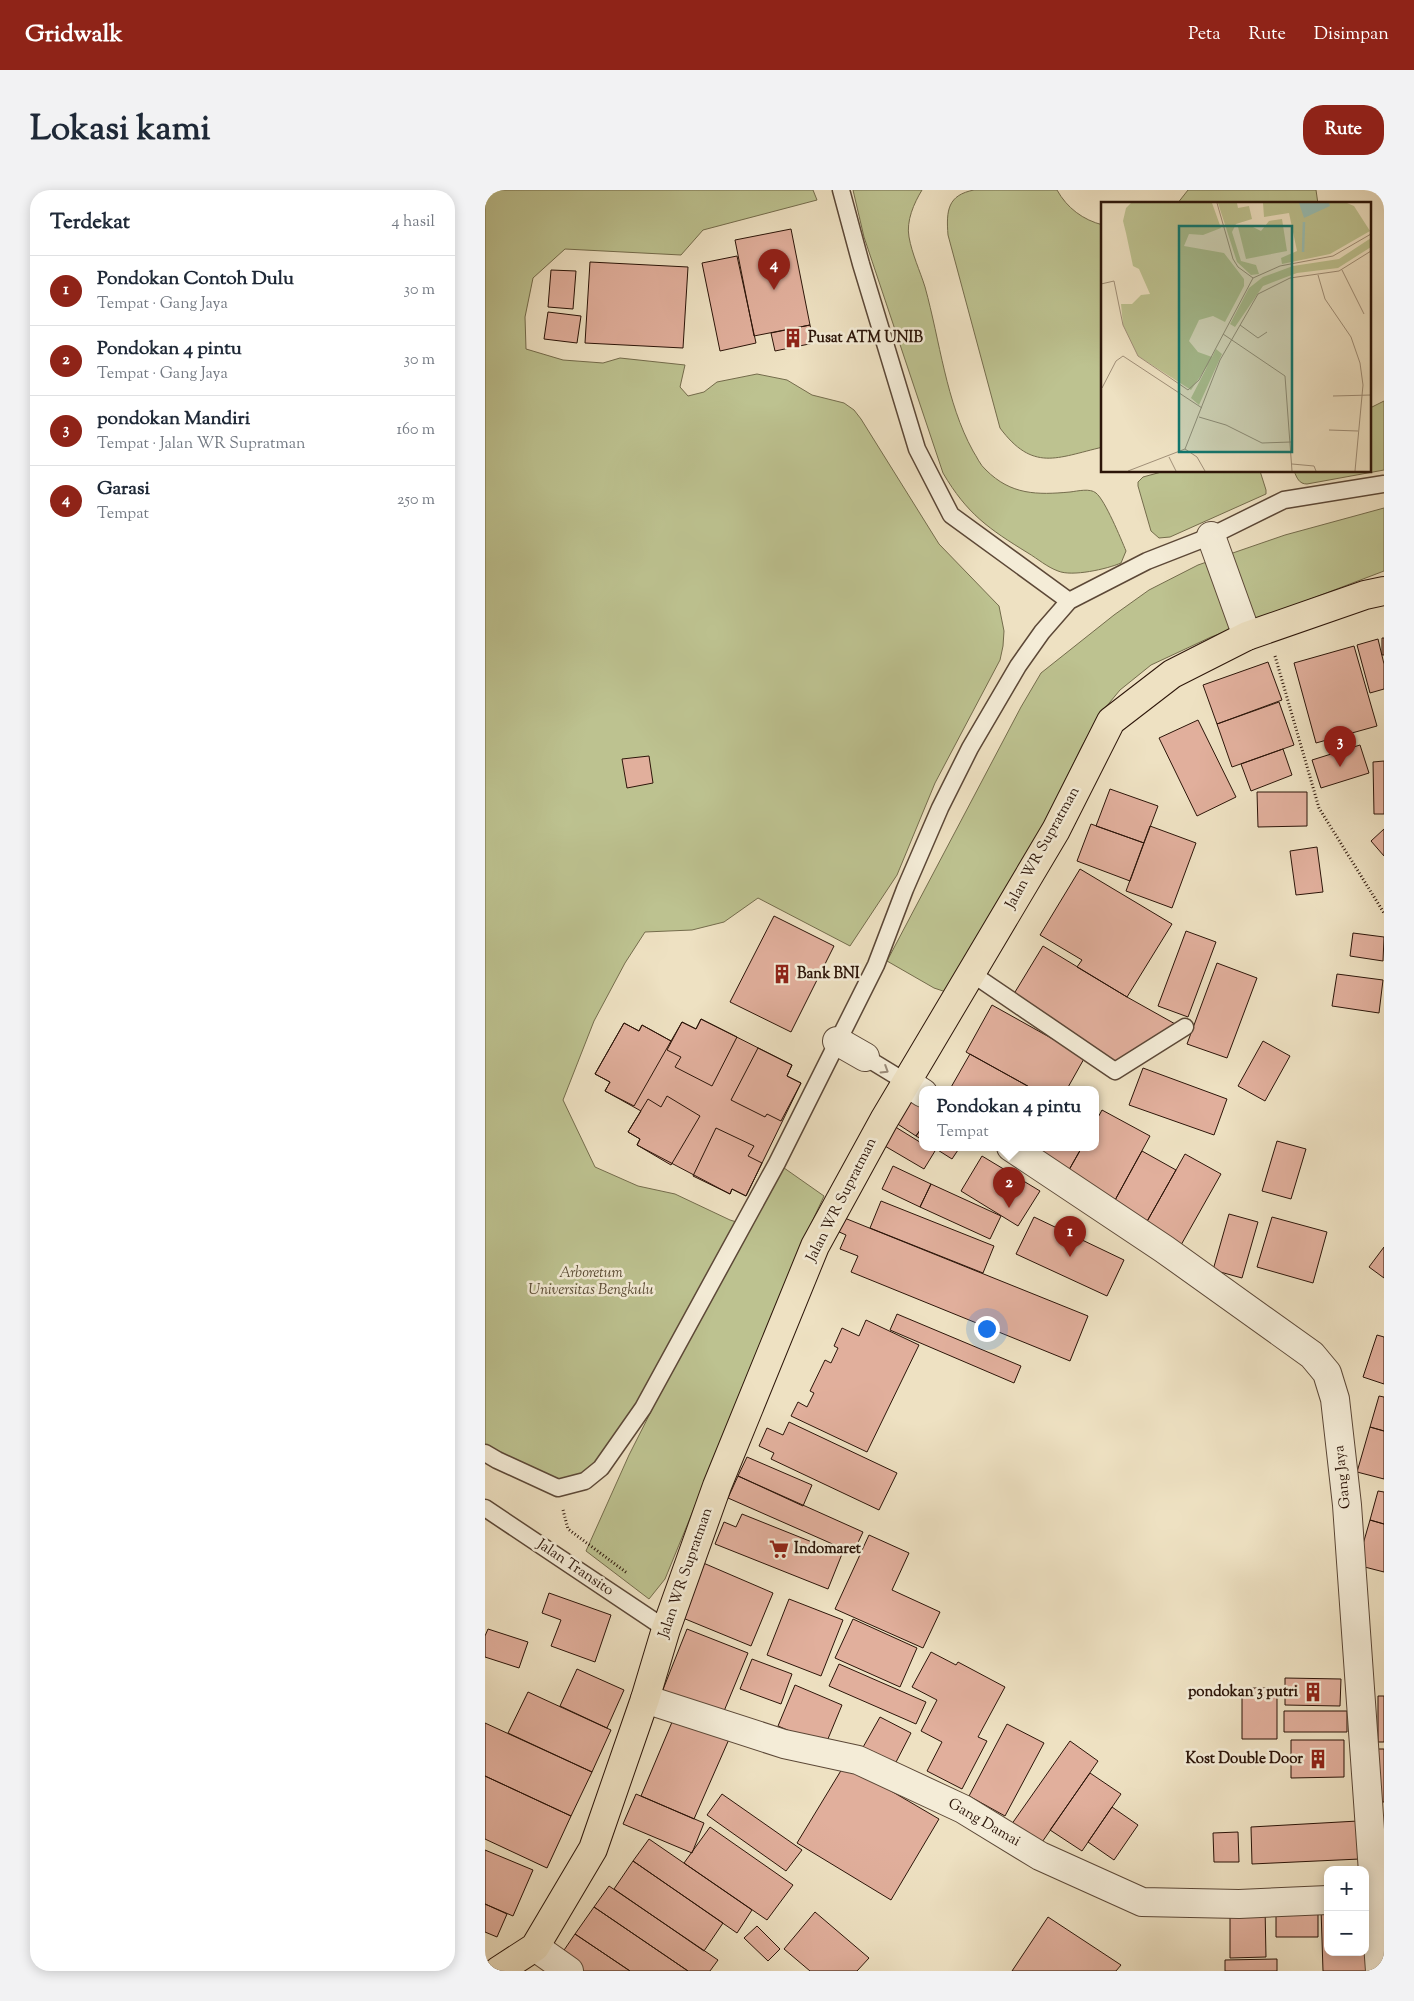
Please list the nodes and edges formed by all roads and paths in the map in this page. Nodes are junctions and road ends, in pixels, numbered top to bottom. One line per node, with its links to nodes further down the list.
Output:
1 (841, 190): 5 (lane)
2 (1384, 484): 3 (lane)
3 (1211, 536): 5 (lane); 6 (street)
4 (1384, 591): 6 (highway, Jalan WR Supratman)
5 (1069, 601): 10 (lane)
6 (1257, 632): 7 (path); 8 (highway, Jalan WR Supratman)
7 (1384, 913)
8 (971, 973): 9 (lane); 12 (highway, Jalan WR Supratman)
9 (1185, 1027)
10 (837, 1041): 11 (street); 15 (lane)
11 (865, 1057): 12 (lane, one-way to 12)
12 (914, 1088): 18 (highway, Jalan WR Supratman)
13 (1017, 1151): 20 (street, Gang Jaya)
14 (485, 1452): 15 (lane)
15 (558, 1488): 17 (path)
16 (485, 1508): 18 (lane, Jalan Transito)
17 (628, 1574)
18 (666, 1628): 19 (highway, Jalan WR Supratman)
19 (645, 1699): 21 (street, Gang Damai); 22 (highway, Jalan WR Supratman)
20 (1370, 1897): 25 (street, Gang Jaya)
21 (1324, 1900)
22 (535, 1947): 23 (highway, Jalan WR Supratman); 24 (street)
23 (498, 1971)
24 (569, 1971)
25 (1380, 1971)

